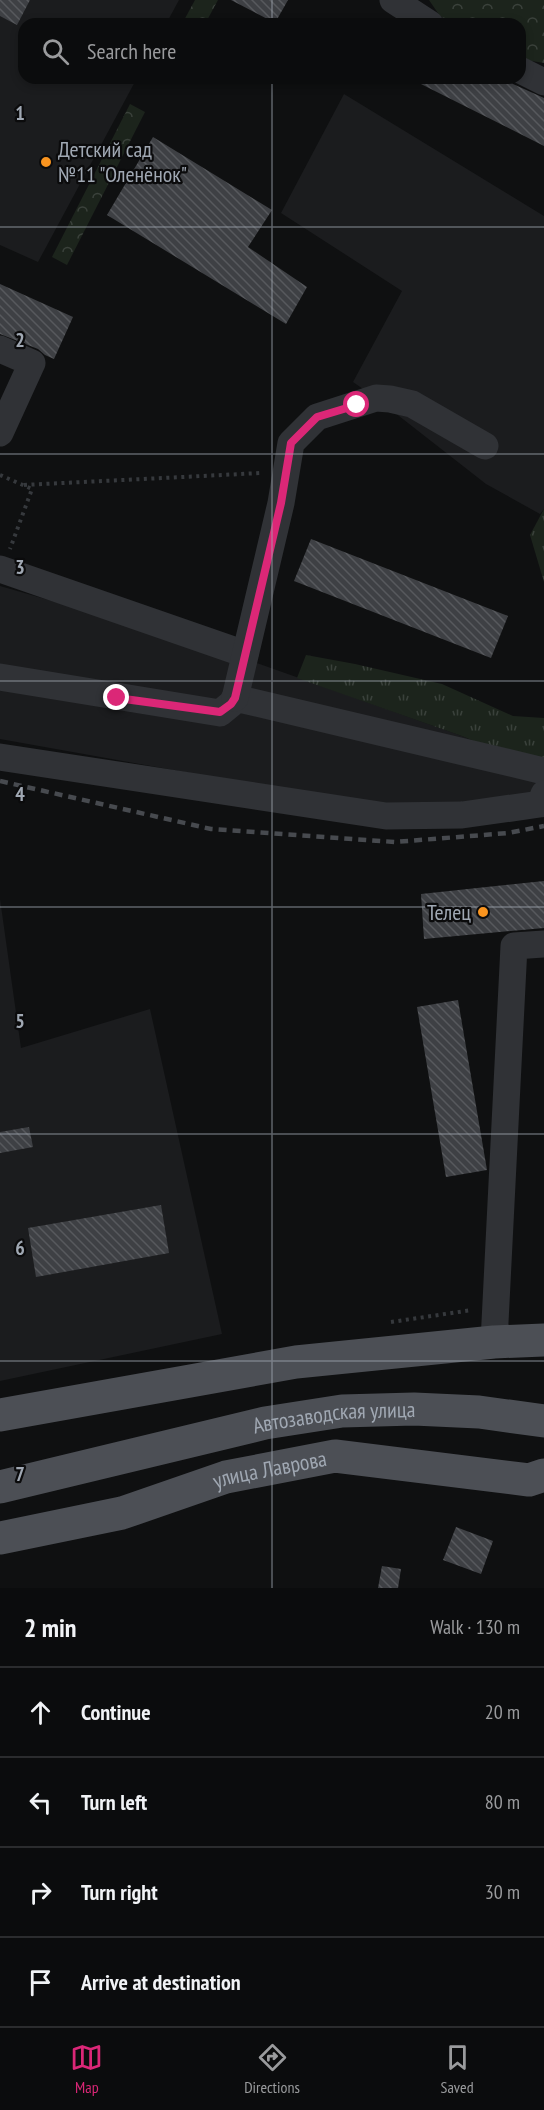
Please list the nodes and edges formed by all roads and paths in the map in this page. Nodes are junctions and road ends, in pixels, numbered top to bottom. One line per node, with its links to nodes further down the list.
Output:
1 (393, 0): 2 (lane)
2 (421, 18)
3 (526, 73): 4 (lane)
4 (544, 82)
5 (0, 350): 6 (lane)
6 (0, 432)
7 (485, 446): 8 (lane)
8 (286, 471): 10 (path); 12 (lane)
9 (0, 475): 10 (path)
10 (24, 485): 11 (path)
11 (1, 569): 12 (lane)
12 (245, 654): 14 (lane)
13 (0, 677): 14 (lane)
14 (235, 698): 16 (lane)
15 (0, 757): 17 (lane)
16 (544, 771)
17 (544, 794)
18 (544, 944): 20 (lane)
19 (544, 1340): 20 (main road)
20 (494, 1342): 21 (main road)
21 (0, 1415)
22 (544, 1421): 24 (main road, Автозаводская улица)
23 (544, 1475): 25 (main road, улица Лаврова)
24 (0, 1487)
25 (0, 1538)

